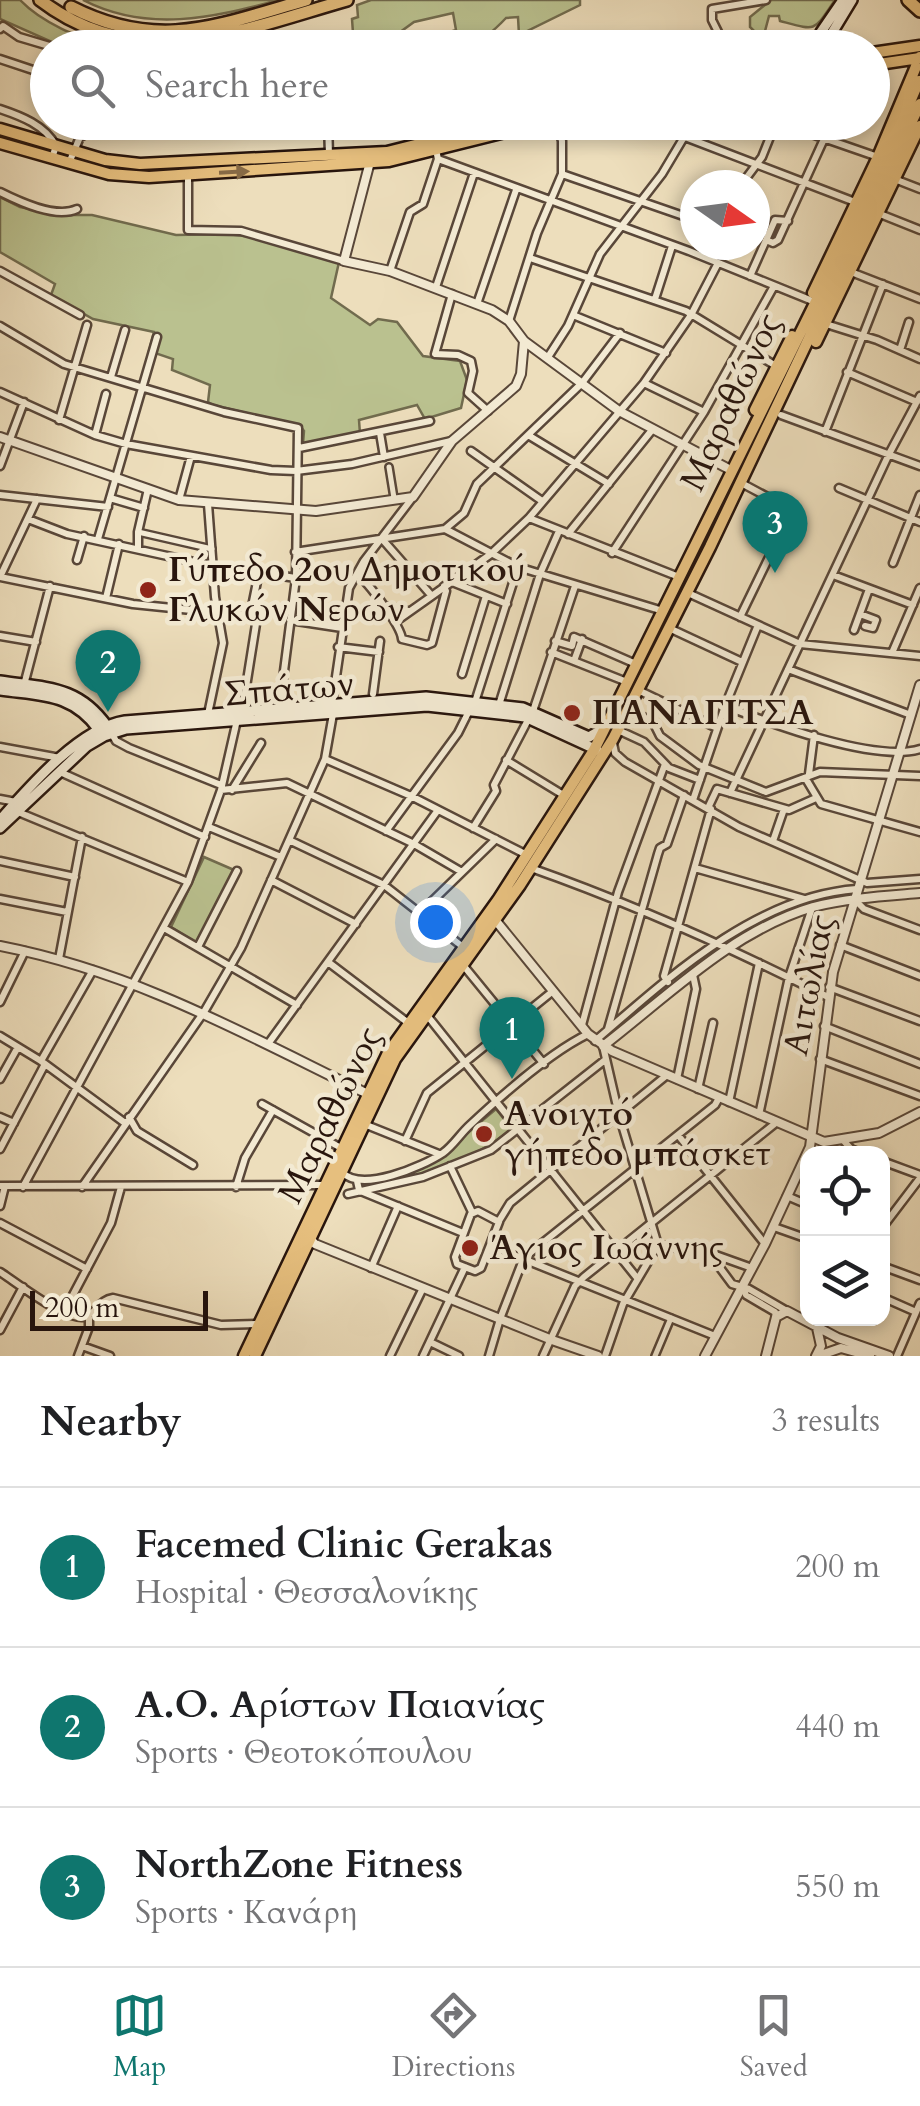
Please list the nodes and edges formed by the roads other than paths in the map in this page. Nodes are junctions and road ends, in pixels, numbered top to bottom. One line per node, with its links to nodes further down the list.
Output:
1 (40, 0): 11 (highway)
2 (306, 0): 13 (highway)
3 (347, 0): 14 (highway)
4 (766, 0): 15 (street)
5 (843, 0): 16 (main road)
6 (852, 0): 17 (main road)
7 (911, 0): 9 (highway)
8 (71, 7): 12 (highway)
9 (920, 7)
10 (0, 28): 18 (street)
11 (93, 30)
12 (132, 30)
13 (189, 30)
14 (237, 30)
15 (717, 30)
16 (822, 30)
17 (835, 30)
18 (30, 40)
19 (920, 46): 20 (main road)
20 (890, 50)
21 (920, 58): 23 (main road); 25 (main road, Μαραθώνος)
22 (0, 60): 24 (street)
23 (892, 62): 25 (main road)
24 (30, 69)
25 (914, 83): 31 (main road, Μαραθώνος); 179 (main road, Μαραθώνος)
26 (920, 104): 174 (main road, Μαραθώνος)
27 (0, 109): 28 (street)
28 (30, 121)
29 (920, 127): 57 (main road, Μαραθώνος)
30 (0, 129): 46 (main road)
31 (890, 132)
32 (51, 140): 46 (street)
33 (79, 140): 45 (street)
34 (329, 140): 48 (street)
35 (437, 140): 50 (main road)
36 (484, 140): 47 (main road)
37 (562, 140): 55 (street)
38 (684, 140): 62 (street)
39 (694, 140): 52 (street)
40 (768, 140): 52 (street)
41 (824, 140): 58 (street)
42 (827, 140): 49 (street)
43 (886, 140): 49 (main road, Μαραθώνος)
44 (0, 142): 46 (main road)
45 (73, 151): 46 (main road); 48 (main road); 51 (street)
46 (54, 152): 51 (main road)
47 (437, 154): 50 (main road); 54 (street); 77 (street)
48 (329, 155): 50 (main road)
49 (878, 157): 64 (main road, Μαραθώνος)
50 (371, 158): 56 (main road, one-way to 50); 74 (street)
51 (68, 164): 56 (main road)
52 (758, 164): 53 (street); 58 (street)
53 (753, 170)
54 (474, 172): 60 (street); 83 (street)
55 (562, 174): 62 (street); 63 (street)
56 (188, 175): 74 (street)
57 (897, 180): 59 (street); 66 (main road, Μαραθώνος)
58 (805, 182): 64 (street); 80 (street)
59 (920, 189)
60 (516, 190): 63 (street); 88 (street)
61 (0, 192): 65 (street)
62 (640, 201): 67 (street); 68 (street)
63 (552, 202): 68 (street); 72 (street)
64 (856, 202): 87 (main road, Μαραθώνος)
65 (77, 209)
66 (880, 214): 69 (street); 78 (main road, Μαραθώνος)
67 (680, 215)
68 (620, 227): 70 (street); 79 (street)
69 (920, 230)
70 (672, 246): 71 (street); 86 (street)
71 (680, 248)
72 (530, 258): 79 (street); 92 (street)
73 (709, 260): 75 (street)
74 (344, 261): 77 (street)
75 (718, 264): 80 (street); 91 (street)
76 (0, 271): 90 (street)
77 (390, 271): 83 (street)
78 (851, 272): 81 (street); 94 (main road, Μαραθώνος)
79 (588, 276): 86 (street); 89 (street)
80 (750, 276): 82 (street)
81 (883, 284): 85 (street); 99 (street)
82 (774, 286): 87 (street); 102 (street)
83 (436, 288): 84 (street)
84 (452, 294): 88 (street); 118 (street)
85 (920, 297)
86 (655, 299): 91 (street)
87 (810, 300): 107 (main road, Μαραθώνος)
88 (477, 304): 92 (street)
89 (573, 314): 98 (street); 105 (street)
90 (80, 315)
91 (691, 315): 102 (street); 104 (street)
92 (509, 320): 101 (street)
93 (909, 322): 103 (street)
94 (826, 324): 99 (street); 121 (main road, Μαραθώνος)
95 (88, 325): 108 (street)
96 (0, 326): 108 (street)
97 (124, 330): 110 (street)
98 (620, 333): 104 (street); 111 (street)
99 (861, 335): 103 (street); 109 (street)
100 (157, 337): 113 (street)
101 (524, 341): 105 (street); 118 (street)
102 (740, 346): 107 (street); 120 (street)
103 (900, 350): 106 (street)
104 (666, 353): 112 (street)
105 (548, 357): 111 (street)
106 (920, 358)
107 (776, 366): 142 (main road, Μαραθώνος)
108 (76, 367): 110 (street); 122 (street)
109 (847, 372): 116 (street); 125 (street)
110 (112, 377): 113 (street)
111 (582, 382): 119 (street); 127 (street)
112 (644, 383): 119 (street); 120 (street)
113 (143, 386): 131 (street); 133 (street)
114 (0, 392): 117 (street)
115 (106, 394): 128 (street)
116 (919, 399): 135 (street)
117 (24, 402): 122 (street); 129 (street)
118 (488, 411): 130 (street)
119 (619, 411): 124 (street); 138 (street)
120 (704, 412): 132 (street)
121 (781, 415): 125 (street); 147 (main road, Μαραθώνος)
122 (59, 420): 128 (street)
123 (430, 421): 126 (street)
124 (652, 430): 132 (street); 146 (street)
125 (825, 432): 135 (street)
126 (380, 433): 133 (street); 137 (street)
127 (528, 434): 138 (street); 143 (street)
128 (95, 435): 131 (street)
129 (5, 439): 139 (street); 145 (street)
130 (452, 441): 137 (street); 152 (street)
131 (126, 444): 136 (street); 145 (street)
132 (684, 446): 142 (street); 178 (street)
133 (299, 448): 144 (street)
134 (472, 451): 143 (street)
135 (889, 454): 141 (street); 156 (street)
136 (192, 456): 144 (street); 155 (street)
137 (384, 457): 144 (street)
138 (575, 464): 146 (street); 157 (street)
139 (0, 466)
140 (389, 466): 154 (street)
141 (920, 466)
142 (728, 468): 179 (main road, Μαραθώνος)
143 (494, 469): 157 (street); 166 (street)
144 (296, 472): 161 (street)
145 (116, 478): 149 (street); 158 (street)
146 (608, 484): 169 (street)
147 (746, 485): 174 (main road, Μαραθώνος); 209 (street)
148 (839, 488): 156 (street)
149 (148, 490): 155 (street); 160 (street)
150 (0, 495): 153 (street)
151 (920, 495): 164 (street)
152 (413, 497): 154 (street); 172 (street)
153 (38, 499): 158 (street); 162 (street)
154 (394, 499): 161 (street)
155 (179, 500): 159 (street)
156 (867, 500): 164 (street); 188 (street)
157 (542, 501): 163 (street)
158 (109, 503): 160 (street); 171 (street)
159 (208, 504): 161 (street); 176 (street)
160 (144, 508): 168 (street)
161 (294, 511): 177 (street)
162 (28, 518): 170 (street); 189 (street)
163 (529, 518): 167 (street); 180 (street)
164 (911, 518): 165 (street); 182 (street)
165 (920, 522)
166 (445, 529): 172 (street); 180 (street)
167 (560, 531): 169 (street); 187 (street)
168 (138, 532): 175 (street); 176 (street)
169 (568, 534): 178 (street)
170 (84, 536): 171 (street); 181 (street)
171 (98, 539): 173 (street)
172 (382, 539): 177 (street); 186 (street); 198 (street)
173 (119, 544): 175 (street); 200 (street)
174 (710, 547): 197 (main road, Μαραθώνος)
175 (138, 548): 183 (street)
176 (212, 549): 183 (street)
177 (295, 552): 190 (street)
178 (612, 553): 191 (street)
179 (693, 553): 191 (main road, Μαραθώνος)
180 (491, 554): 184 (street); 192 (street)
181 (77, 560)
182 (893, 563)
183 (213, 566): 185 (street); 207 (street)
184 (518, 567): 187 (street); 201 (street)
185 (258, 572): 190 (street); 208 (street)
186 (356, 574): 203 (street); 214 (street)
187 (540, 574): 194 (street); 240 (street)
188 (833, 575): 196 (street); 223 (street)
189 (0, 577): 193 (street)
190 (296, 578): 210 (street)
191 (680, 578): 205 (main road, Μαραθώνος)
192 (448, 584): 198 (street); 199 (street); 211 (street)
193 (50, 586): 200 (street); 219 (street)
194 (574, 586): 205 (street); 218 (street)
195 (920, 588): 202 (street)
196 (869, 589): 202 (street); 206 (street)
197 (688, 592): 209 (street); 215 (main road, Μαραθώνος)
198 (431, 595): 204 (street)
199 (486, 596): 201 (street); 232 (street)
200 (106, 598): 207 (street)
201 (507, 604): 241 (street)
202 (913, 605): 226 (street)
203 (381, 606): 204 (street); 211 (street)
204 (410, 611): 211 (street)
205 (664, 611): 230 (main road, Μαραθώνος)
206 (860, 614): 213 (street); 216 (street)
207 (218, 615): 208 (street); 245 (street)
208 (250, 616): 248 (street)
209 (740, 617): 212 (street)
210 (290, 620): 214 (street); 239 (street)
211 (396, 622)
212 (758, 625): 223 (street); 229 (street)
213 (865, 626)
214 (342, 628): 221 (street)
215 (669, 628): 229 (street); 235 (main road, Μαραθώνος)
216 (854, 630)
217 (0, 636): 219 (street)
218 (555, 641): 222 (street); 225 (street)
219 (36, 642): 234 (street)
220 (380, 642): 224 (street)
221 (339, 644): 224 (street); 243 (street)
222 (578, 644): 228 (street); 230 (street)
223 (800, 644): 226 (street); 231 (street)
224 (378, 652): 238 (street)
225 (551, 652): 228 (street); 246 (street)
226 (892, 653): 227 (street)
227 (920, 656)
228 (574, 661): 235 (street)
229 (742, 662): 242 (street)
230 (637, 664): 235 (main road, Μαραθώνος)
231 (788, 669): 247 (street); 250 (street)
232 (462, 674)
233 (0, 681): 234 (main road)
234 (24, 685): 252 (main road)
235 (633, 686): 244 (main road, Μαραθώνος); 249 (main road, Μαραθώνος); 251 (street)
236 (920, 686): 247 (street, Αιτωλίας)
237 (0, 690): 252 (main road)
238 (374, 694)
239 (280, 702)
240 (499, 704): 241 (main road, Σπάτων); 246 (main road, Σπάτων)
241 (472, 706): 243 (main road, Σπάτων); 246 (main road, Σπάτων); 277 (street)
242 (725, 706): 250 (street); 251 (street)
243 (333, 708): 248 (main road, Σπάτων); 261 (street)
244 (628, 709): 254 (main road, Μαραθώνος); 264 (street)
245 (208, 714): 248 (main road, Σπάτων); 252 (main road, Σπάτων)
246 (531, 715): 249 (main road, Σπάτων); 258 (main road, Σπάτων); 262 (street)
247 (911, 715): 259 (street, Αιτωλίας)
248 (239, 716): 252 (main road, Σπάτων); 272 (street)
249 (610, 719): 258 (main road, Μαραθώνος)
250 (763, 720): 253 (street); 270 (street)
251 (717, 728): 264 (street)
252 (105, 731): 260 (main road); 265 (main road); 272 (street)
253 (814, 735): 259 (street); 268 (street)
254 (613, 738): 258 (main road); 263 (street); 271 (street); 301 (main road, Μαραθώνος)
255 (261, 742): 273 (street)
256 (0, 747): 260 (street)
257 (920, 749): 259 (street)
258 (594, 750): 278 (main road, Μαραθώνος)
259 (900, 754): 266 (street, Αιτωλίας)
260 (61, 758): 282 (main road)
261 (325, 759): 275 (street); 277 (street)
262 (506, 760): 278 (street); 290 (street)
263 (665, 764): 269 (street); 271 (street)
264 (703, 767): 269 (street); 270 (street)
265 (60, 772): 282 (main road); 293 (street)
266 (893, 776): 267 (street); 268 (street); 287 (street, Αιτωλίας)
267 (920, 776)
268 (807, 777): 270 (street); 279 (street)
269 (700, 780): 281 (street)
270 (736, 780): 274 (street)
271 (658, 781): 276 (street); 312 (street)
272 (221, 788): 273 (street); 288 (street)
273 (232, 791): 275 (street)
274 (730, 793): 283 (street); 284 (street)
275 (309, 794): 291 (street); 296 (street)
276 (684, 795): 281 (street); 316 (street)
277 (411, 796): 285 (street); 291 (street)
278 (565, 796): 301 (main road, Μαραθώνος)
279 (816, 798): 284 (street); 287 (street)
280 (0, 799): 282 (street)
281 (693, 800): 283 (street)
282 (17, 807): 286 (main road); 289 (main road); 294 (street)
283 (710, 809): 297 (street); 302 (street)
284 (784, 809): 297 (street)
285 (438, 810): 290 (street); 298 (street)
286 (0, 820)
287 (879, 820): 292 (street); 309 (street, Αιτωλίας)
288 (209, 827): 293 (street); 299 (street)
289 (0, 828)
290 (473, 828): 295 (street)
291 (386, 831): 298 (street)
292 (920, 832)
293 (205, 836): 308 (street)
294 (82, 838): 305 (street); 308 (street)
295 (496, 839): 301 (street); 304 (street)
296 (289, 840): 299 (street); 310 (street)
297 (774, 842): 309 (street)
298 (414, 844): 304 (street); 310 (street)
299 (281, 858): 307 (street)
300 (0, 861): 305 (street)
301 (530, 862): 312 (street); 319 (main road, Μαραθώνος)
302 (694, 868): 315 (street); 321 (street)
303 (238, 871): 326 (street)
304 (462, 872): 318 (street)
305 (75, 877): 317 (street)
306 (920, 879): 309 (street)
307 (271, 880): 320 (street); 335 (street)
308 (188, 882): 322 (street)
309 (859, 884): 314 (street, Αιτωλίας); 315 (street)
310 (384, 885): 318 (street); 320 (street)
311 (920, 893): 314 (street)
312 (616, 898): 316 (street); 352 (street)
313 (0, 899): 317 (street)
314 (854, 899): 315 (street); 323 (street); 325 (street, Αιτωλίας)
315 (810, 904): 324 (street); 328 (street); 339 (street)
316 (641, 909): 321 (street); 354 (street)
317 (68, 912): 331 (street)
318 (420, 913): 327 (street)
319 (492, 916): 327 (main road, Μαραθώνος); 334 (main road, Μαραθώνος); 342 (street)
320 (356, 924): 332 (street)
321 (679, 926): 324 (street); 340 (street)
322 (164, 928): 326 (street); 341 (street)
323 (920, 930)
324 (718, 944): 328 (street); 340 (street)
325 (840, 944): 338 (street); 343 (street, Αιτωλίας)
326 (198, 947): 335 (street)
327 (463, 947): 349 (main road, Μαραθώνος)
328 (729, 948): 333 (street); 337 (street)
329 (1, 949): 330 (street)
330 (25, 951): 331 (street); 344 (street)
331 (58, 959): 336 (street)
332 (328, 962): 345 (street); 349 (street)
333 (758, 963): 339 (street); 374 (street)
334 (462, 964): 347 (main road, Μαραθώνος); 351 (street)
335 (231, 966): 345 (street); 346 (street)
336 (93, 970): 341 (street); 361 (street)
337 (693, 974): 356 (street); 367 (street)
338 (920, 976)
339 (789, 977): 343 (street); 378 (street)
340 (668, 982): 354 (street)
341 (134, 983): 346 (street); 368 (street)
342 (554, 990): 351 (street); 352 (street)
343 (828, 992): 348 (street); 353 (street, Αιτωλίας)
344 (0, 1002)
345 (297, 1004): 357 (street)
346 (204, 1012): 357 (street); 381 (street)
347 (425, 1013): 362 (street); 370 (main road, Μαραθώνος)
348 (920, 1021)
349 (408, 1022): 370 (main road, Μαραθώνος)
350 (713, 1022): 369 (street)
351 (512, 1025): 362 (street); 363 (street)
352 (582, 1025): 356 (street)
353 (824, 1026): 359 (street, Αιτωλίας); 364 (street)
354 (608, 1030): 356 (street)
355 (0, 1036): 358 (street)
356 (595, 1040): 360 (street); 363 (street); 365 (street)
357 (268, 1044): 370 (street)
358 (18, 1047): 361 (street); 366 (street)
359 (820, 1059): 372 (street); 387 (street, Αιτωλίας)
360 (605, 1060): 379 (street); 385 (street)
361 (43, 1062): 368 (street); 383 (street)
362 (464, 1063): 373 (street); 388 (street)
363 (544, 1064): 373 (street)
364 (920, 1064)
365 (667, 1075): 367 (street); 379 (street)
366 (0, 1078)
367 (677, 1079): 369 (street)
368 (78, 1088): 381 (street); 405 (street)
369 (698, 1088): 371 (street)
370 (371, 1096): 384 (main road, Μαραθώνος); 391 (main road, Μαραθώνος)
371 (719, 1098): 374 (street); 386 (street)
372 (920, 1098)
373 (496, 1102): 385 (street); 393 (street)
374 (729, 1102): 378 (street)
375 (262, 1104): 376 (street)
376 (272, 1110): 391 (street); 407 (street)
377 (920, 1112): 389 (street)
378 (759, 1114): 382 (street)
379 (619, 1115): 397 (street); 398 (street)
380 (0, 1117): 383 (street)
381 (128, 1120): 395 (street); 406 (street)
382 (777, 1122): 387 (street); 400 (street)
383 (14, 1123): 392 (street)
384 (364, 1124): 388 (street); 399 (main road, Μαραθώνος)
385 (517, 1130): 396 (street); 398 (street)
386 (678, 1135): 397 (street); 400 (street)
387 (812, 1138): 389 (street); 411 (street, Αιτωλίας)
388 (405, 1140): 393 (street)
389 (843, 1140): 390 (street)
390 (848, 1146)
391 (342, 1148): 403 (main road, Μαραθώνος)
392 (0, 1149)
393 (440, 1154): 402 (street)
394 (890, 1164): 401 (street)
395 (194, 1165)
396 (450, 1166): 409 (street); 416 (street)
397 (635, 1169): 415 (street); 420 (street)
398 (551, 1170): 415 (street); 418 (street)
399 (342, 1172): 402 (street); 425 (main road, Μαραθώνος)
400 (709, 1176): 420 (street); 427 (street)
401 (920, 1176): 417 (street)
402 (356, 1182): 409 (street)
403 (324, 1185): 407 (street); 422 (main road, Μαραθώνος)
404 (3, 1186): 405 (street); 413 (street)
405 (24, 1186): 406 (street)
406 (82, 1186): 408 (street)
407 (236, 1186): 408 (street)
408 (121, 1187): 435 (street)
409 (363, 1192): 410 (street); 414 (street)
410 (348, 1194)
411 (787, 1196): 412 (street); 421 (street, Αιτωλίας)
412 (800, 1201)
413 (0, 1206)
414 (398, 1206): 423 (street); 433 (street)
415 (583, 1210): 429 (street); 431 (street)
416 (472, 1212): 418 (street); 423 (street)
417 (890, 1217)
418 (499, 1221): 428 (street)
419 (0, 1223): 435 (street)
420 (651, 1224): 426 (street); 429 (street)
421 (774, 1227): 424 (street); 427 (street, Αιτωλίας)
422 (305, 1228): 425 (street); 455 (main road, Μαραθώνος)
423 (463, 1233): 432 (street)
424 (800, 1236)
425 (311, 1240): 433 (street); 466 (main road, Μαραθώνος)
426 (658, 1244): 430 (street); 438 (street)
427 (765, 1244): 434 (street, Αιτωλίας)
428 (491, 1246): 431 (street); 432 (street)
429 (617, 1250): 438 (street); 440 (street)
430 (709, 1253): 434 (street); 443 (street)
431 (524, 1259): 440 (street); 454 (street)
432 (465, 1267): 444 (street)
433 (372, 1268): 442 (street)
434 (752, 1268): 443 (street, Αιτωλίας)
435 (87, 1269): 449 (street)
436 (890, 1269): 439 (street)
437 (0, 1272): 441 (street)
438 (637, 1278): 445 (street)
439 (920, 1280)
440 (579, 1282): 445 (street); 459 (street)
441 (23, 1287): 449 (street); 457 (street)
442 (423, 1288): 444 (street); 467 (street)
443 (742, 1289): 448 (street); 452 (street); 458 (street, Αιτωλίας)
444 (451, 1299): 454 (street); 460 (street)
445 (626, 1299): 453 (street); 462 (street)
446 (890, 1301): 450 (street)
447 (920, 1303): 450 (street)
448 (787, 1311): 452 (street); 456 (street)
449 (64, 1312): 451 (street)
450 (916, 1312): 478 (street)
451 (88, 1315): 455 (street); 461 (street)
452 (776, 1317): 474 (street)
453 (671, 1318): 458 (street); 472 (street)
454 (500, 1319): 459 (street); 470 (street)
455 (260, 1324): 465 (main road, Μαραθώνος)
456 (817, 1328): 475 (street); 477 (street)
457 (0, 1330)
458 (715, 1336): 473 (street, Αιτωλίας)
459 (552, 1340): 462 (street); 471 (street)
460 (430, 1342): 468 (street); 469 (street)
461 (82, 1346): 463 (street); 464 (street)
462 (595, 1355)
463 (78, 1356)
464 (110, 1356)
465 (244, 1356)
466 (255, 1356)
467 (390, 1356)
468 (423, 1356)
469 (459, 1356)
470 (489, 1356)
471 (543, 1356)
472 (655, 1356)
473 (705, 1356)
474 (766, 1356)
475 (817, 1356): 476 (street)
476 (870, 1356)
477 (889, 1356)
478 (897, 1356)

